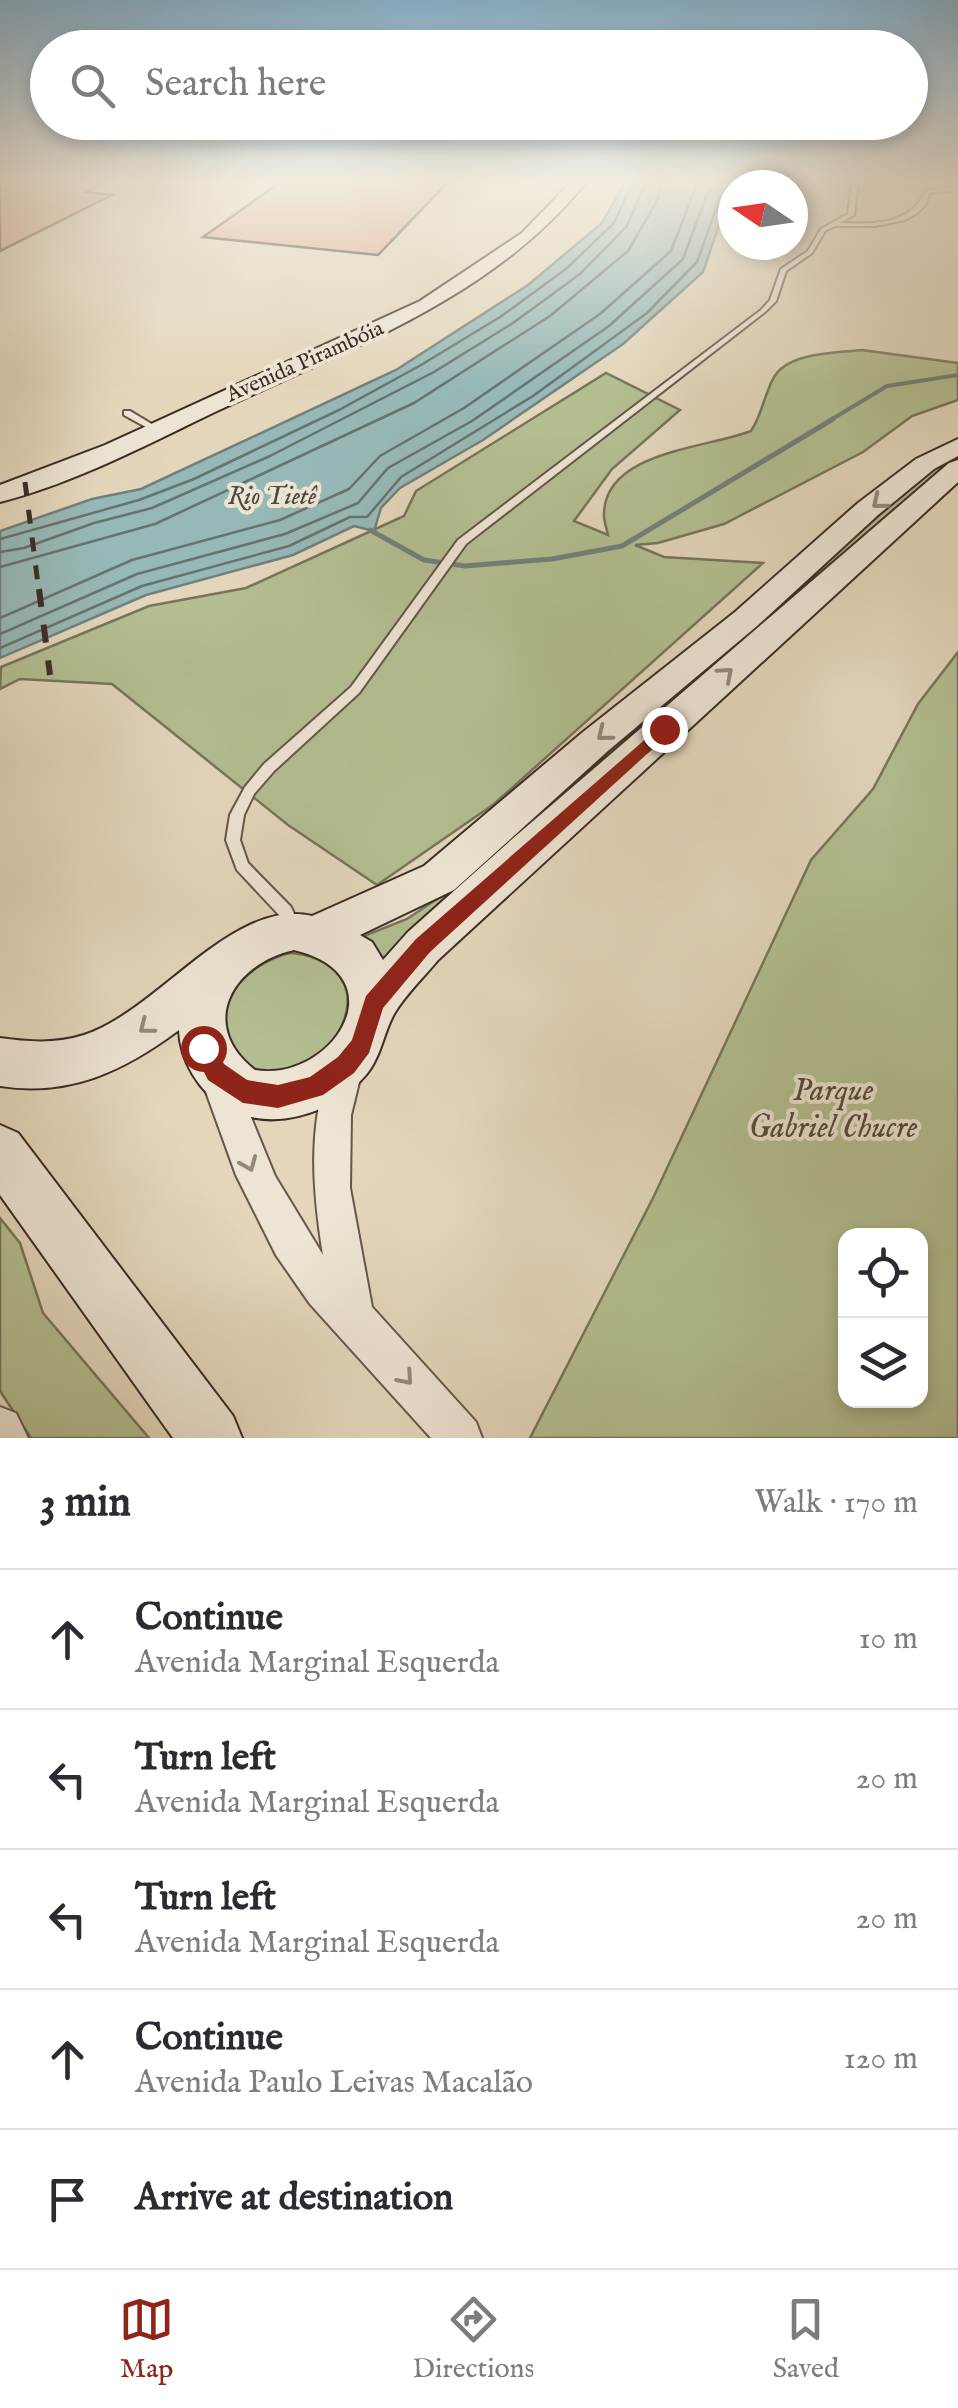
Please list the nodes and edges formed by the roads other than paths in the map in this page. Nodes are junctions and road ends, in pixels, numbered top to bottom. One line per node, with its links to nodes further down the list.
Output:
1 (510, 248): 4 (main road, Avenida Pirambóia)
2 (810, 248): 8 (lane)
3 (127, 414): 4 (lane)
4 (156, 430): 7 (main road, Avenida Pirambóia)
5 (958, 446): 8 (main road, one-way to 8)
6 (958, 468): 10 (main road, one-way to 6)
7 (0, 494)
8 (306, 932): 9 (main road); 10 (main road)
9 (223, 968): 11 (main road, one-way to 11); 13 (main road)
10 (374, 1003): 12 (main road)
11 (0, 1062)
12 (346, 1065): 13 (main road); 15 (street)
13 (216, 1072): 15 (street, one-way to 15)
14 (0, 1152): 18 (main road)
15 (353, 1318): 19 (street, one-way to 19)
16 (0, 1429): 17 (street)
17 (6, 1438)
18 (212, 1438)
19 (460, 1438)

